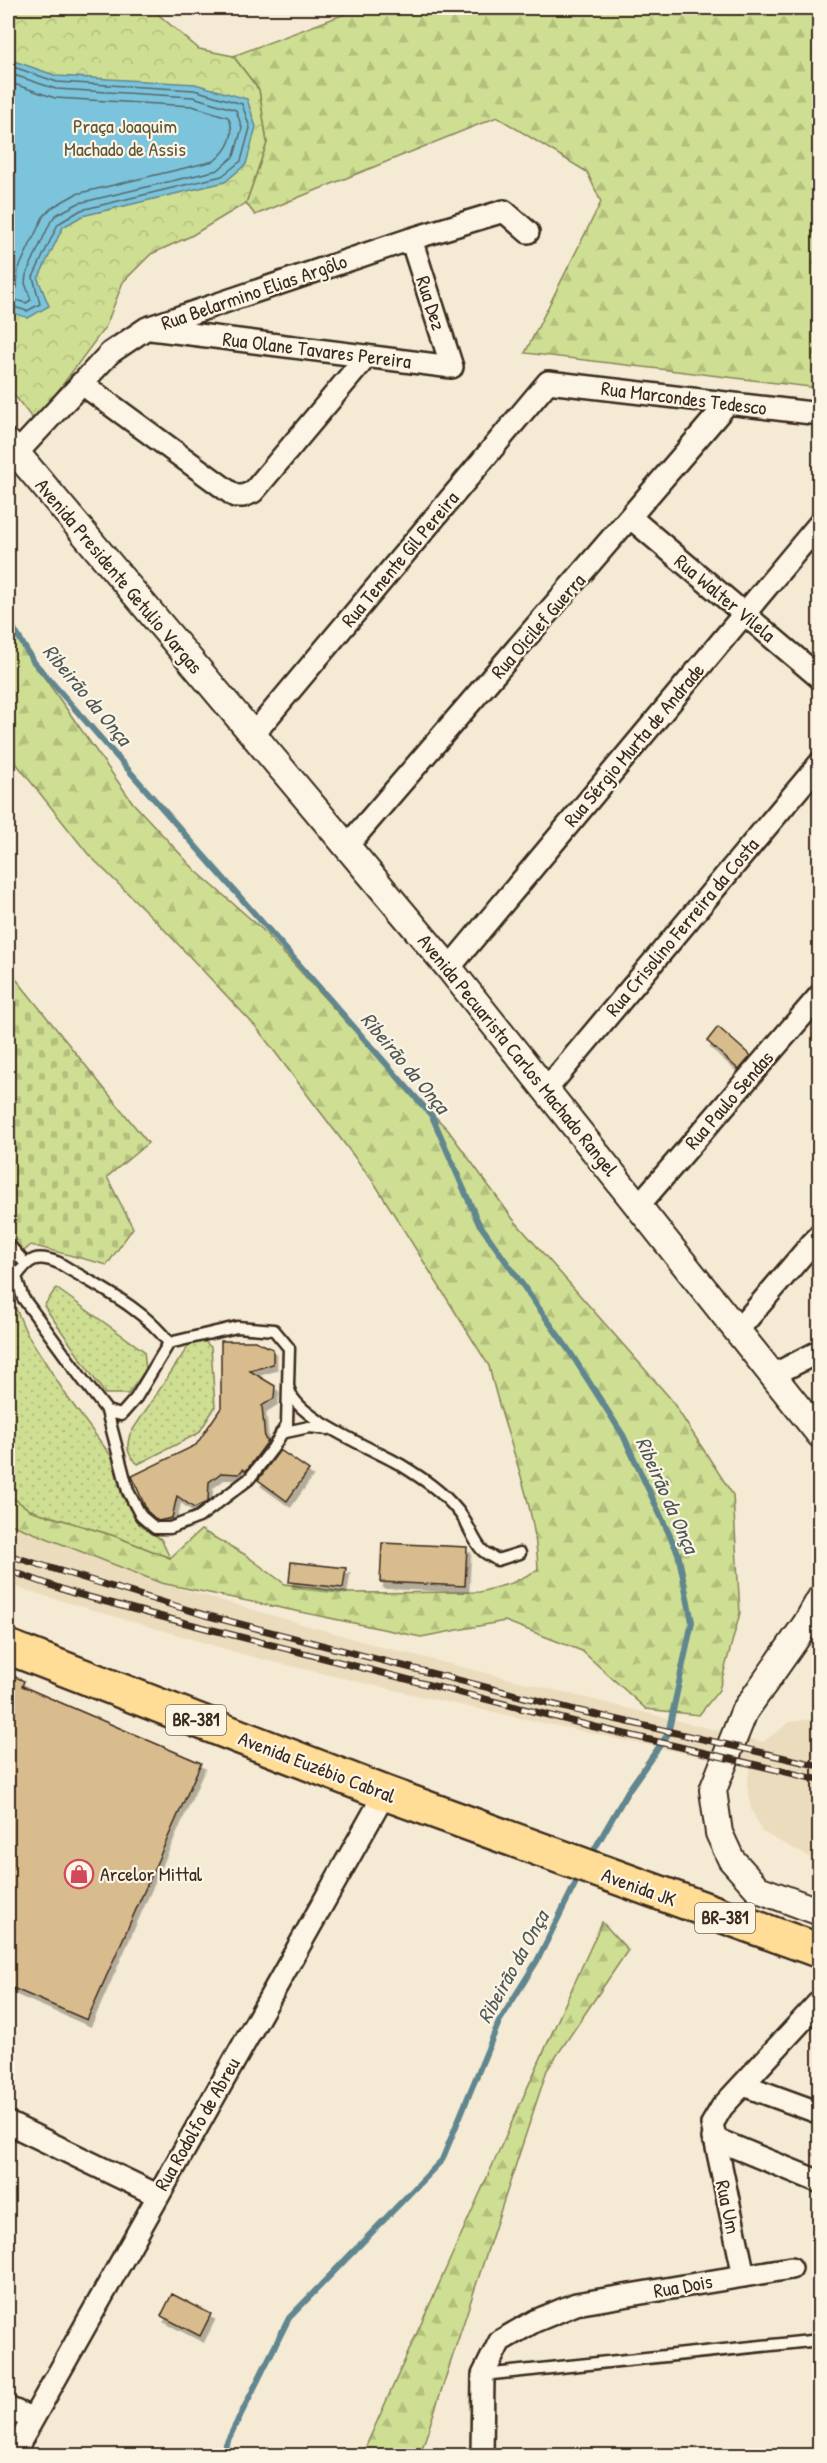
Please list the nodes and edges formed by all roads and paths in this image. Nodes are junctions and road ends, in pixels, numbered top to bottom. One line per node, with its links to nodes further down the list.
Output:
1 (528, 232): 2 (street, Rua Belarmino Elias Argôlo)
2 (411, 239): 3 (street, Rua Belarmino Elias Argôlo); 5 (street, Rua Dez)
3 (147, 328): 4 (street, Rua Olane Tavares Pereira); 7 (street, Rua Belarmino Elias Argôlo)
4 (367, 356): 5 (street, Rua Olane Tavares Pereira); 7 (street)
5 (452, 367)
6 (548, 382): 8 (street, Rua Marcondes Tedesco); 16 (street, Rua Tenente Gil Pereira)
7 (81, 383): 10 (street, Rua Belarmino Elias Argôlo)
8 (727, 404): 9 (street, Rua Marcondes Tedesco); 11 (street, Rua Oicilef Guerra)
9 (819, 414)
10 (12, 448): 15 (street, Avenida Presidente Getulio Vargas)
11 (631, 518): 13 (street, Rua Walter Vilela); 18 (street, Rua Oicilef Guerra)
12 (819, 522): 13 (street, Rua Sérgio Murta de Andrade)
13 (743, 613): 14 (street, Rua Walter Vilela); 19 (street, Rua Sérgio Murta de Andrade)
14 (819, 678)
15 (207, 682): 16 (street, Avenida Pecuarista Carlos Machado Rangel)
16 (252, 736): 18 (street, Avenida Pecuarista Carlos Machado Rangel)
17 (819, 763): 21 (street, Rua Crisolino Ferreira da Costa)
18 (347, 846): 19 (street, Avenida Pecuarista Carlos Machado Rangel)
19 (449, 968): 21 (street, Avenida Pecuarista Carlos Machado Rangel)
20 (819, 995): 22 (street, Rua Paulo Sendas)
21 (545, 1091): 22 (street, Avenida Pecuarista Carlos Machado Rangel)
22 (639, 1205): 28 (street, Avenida Pecuarista Carlos Machado Rangel)
23 (819, 1234): 28 (street)
24 (8, 1244): 25 (lane)
25 (25, 1263): 27 (lane); 29 (lane)
26 (8, 1266): 27 (lane)
27 (16, 1277): 33 (lane)
28 (738, 1330): 31 (street, Avenida Pecuarista Carlos Machado Rangel)
29 (169, 1343): 32 (lane); 33 (lane)
30 (819, 1351): 31 (street)
31 (771, 1376): 36 (street, Avenida Pecuarista Carlos Machado Rangel)
32 (288, 1386): 34 (lane); 35 (lane)
33 (107, 1411): 35 (lane)
34 (340, 1432): 35 (lane); 37 (lane)
35 (281, 1433)
36 (819, 1435)
37 (520, 1553)
38 (819, 1599): 39 (street)
39 (813, 1619): 43 (street)
40 (8, 1647): 41 (main road, Avenida Euzébio Cabral / BR-381)
41 (385, 1793): 42 (main road, Avenida Euzébio Cabral / BR-381); 51 (street, Rua Rodolfo de Abreu)
42 (526, 1845): 44 (main road, Avenida JK / BR-381)
43 (819, 1912)
44 (819, 1952)
45 (819, 2001): 46 (street)
46 (743, 2085): 47 (street); 49 (street)
47 (819, 2112)
48 (8, 2123): 51 (street)
49 (713, 2138): 50 (street); 53 (street, Rua Um)
50 (819, 2182)
51 (157, 2195): 57 (street, Rua Rodolfo de Abreu)
52 (791, 2268): 53 (street, Rua Dois)
53 (744, 2276): 55 (street, Rua Dois)
54 (819, 2340): 55 (lane)
55 (483, 2375): 59 (street)
56 (8, 2408): 57 (street)
57 (32, 2418): 58 (street, Rua Rodolfo de Abreu)
58 (12, 2456)
59 (482, 2456)

